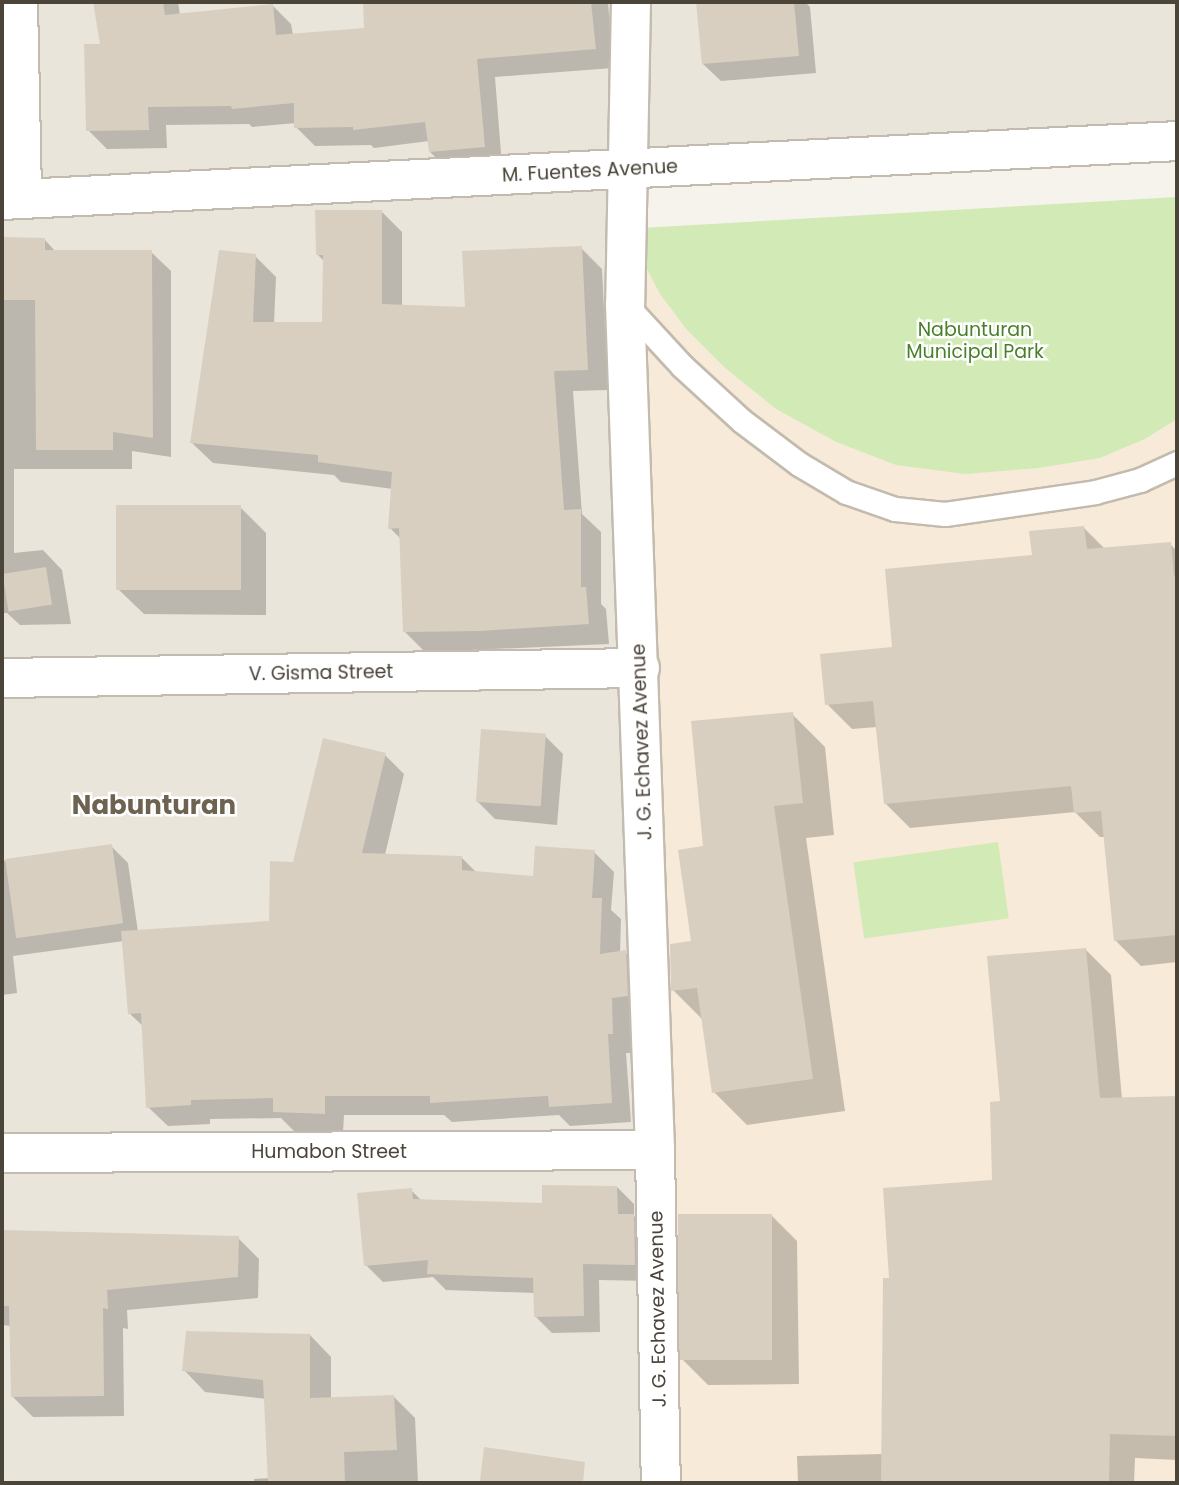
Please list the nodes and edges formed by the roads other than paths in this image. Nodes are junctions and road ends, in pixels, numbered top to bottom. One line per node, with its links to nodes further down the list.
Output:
1 (18, 2): 5 (street)
2 (631, 2): 4 (street, J. G. Echavez Avenue)
3 (1177, 141): 4 (street, M. Fuentes Avenue)
4 (626, 169): 5 (street, M. Fuentes Avenue); 6 (street, J. G. Echavez Avenue)
5 (12, 200)
6 (625, 304): 7 (lane); 8 (street, J. G. Echavez Avenue)
7 (1177, 463)
8 (640, 668): 9 (street, V. Gisma Street); 10 (street, J. G. Echavez Avenue)
9 (2, 678)
10 (655, 1150): 11 (street, Humabon Street); 12 (street, J. G. Echavez Avenue)
11 (2, 1153)
12 (661, 1483)

